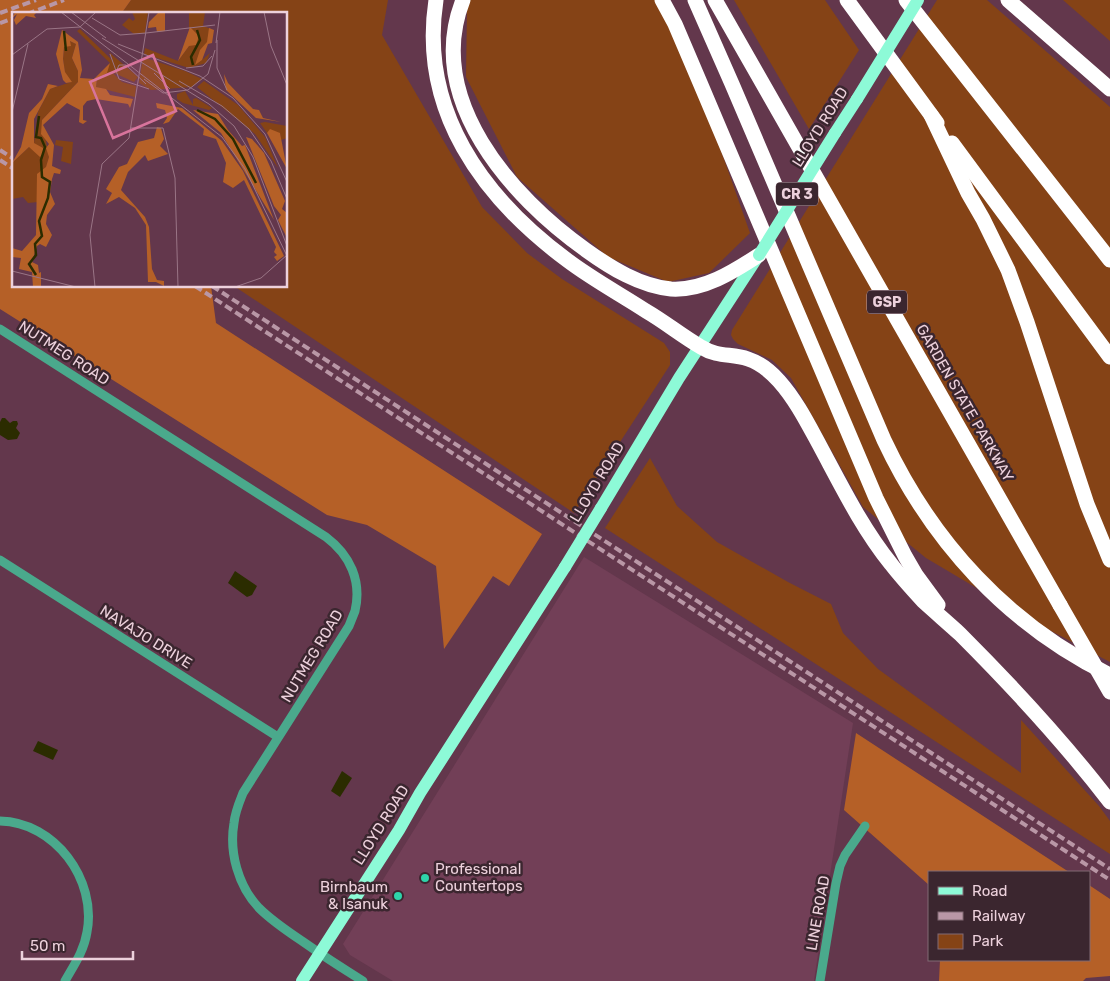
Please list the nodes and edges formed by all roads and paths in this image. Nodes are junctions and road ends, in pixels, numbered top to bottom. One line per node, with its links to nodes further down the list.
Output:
1 (436, 0): 15 (highway)
2 (463, 0): 12 (highway)
3 (662, 0): 19 (highway)
4 (695, 0): 20 (highway)
5 (715, 0): 21 (highway, GARDEN STATE PARKWAY / GSP, bridge)
6 (847, 0): 11 (highway)
7 (906, 0): 13 (highway)
8 (918, 0): 12 (main road, LLOYD ROAD / CR 3, bridge)
9 (1008, 0): 10 (highway)
10 (1110, 89)
11 (931, 115): 16 (highway); 18 (highway)
12 (758, 256): 15 (main road, LLOYD ROAD / CR 3)
13 (1110, 260)
14 (0, 329): 22 (street, NUTMEG ROAD)
15 (700, 346): 19 (highway); 26 (main road, LLOYD ROAD / CR 3, bridge)
16 (1110, 358)
17 (0, 560): 22 (street, NAVAJO DRIVE)
18 (1110, 560)
19 (958, 633): 23 (highway)
20 (1110, 675)
21 (1110, 692)
22 (278, 737): 26 (street, NUTMEG ROAD)
23 (1110, 802)
24 (0, 822): 27 (street)
25 (865, 826): 30 (street, LINE ROAD)
26 (320, 954): 28 (main road, LLOYD ROAD / CR 3); 29 (street)
27 (64, 981)
28 (302, 981)
29 (363, 981)
30 (820, 981)

